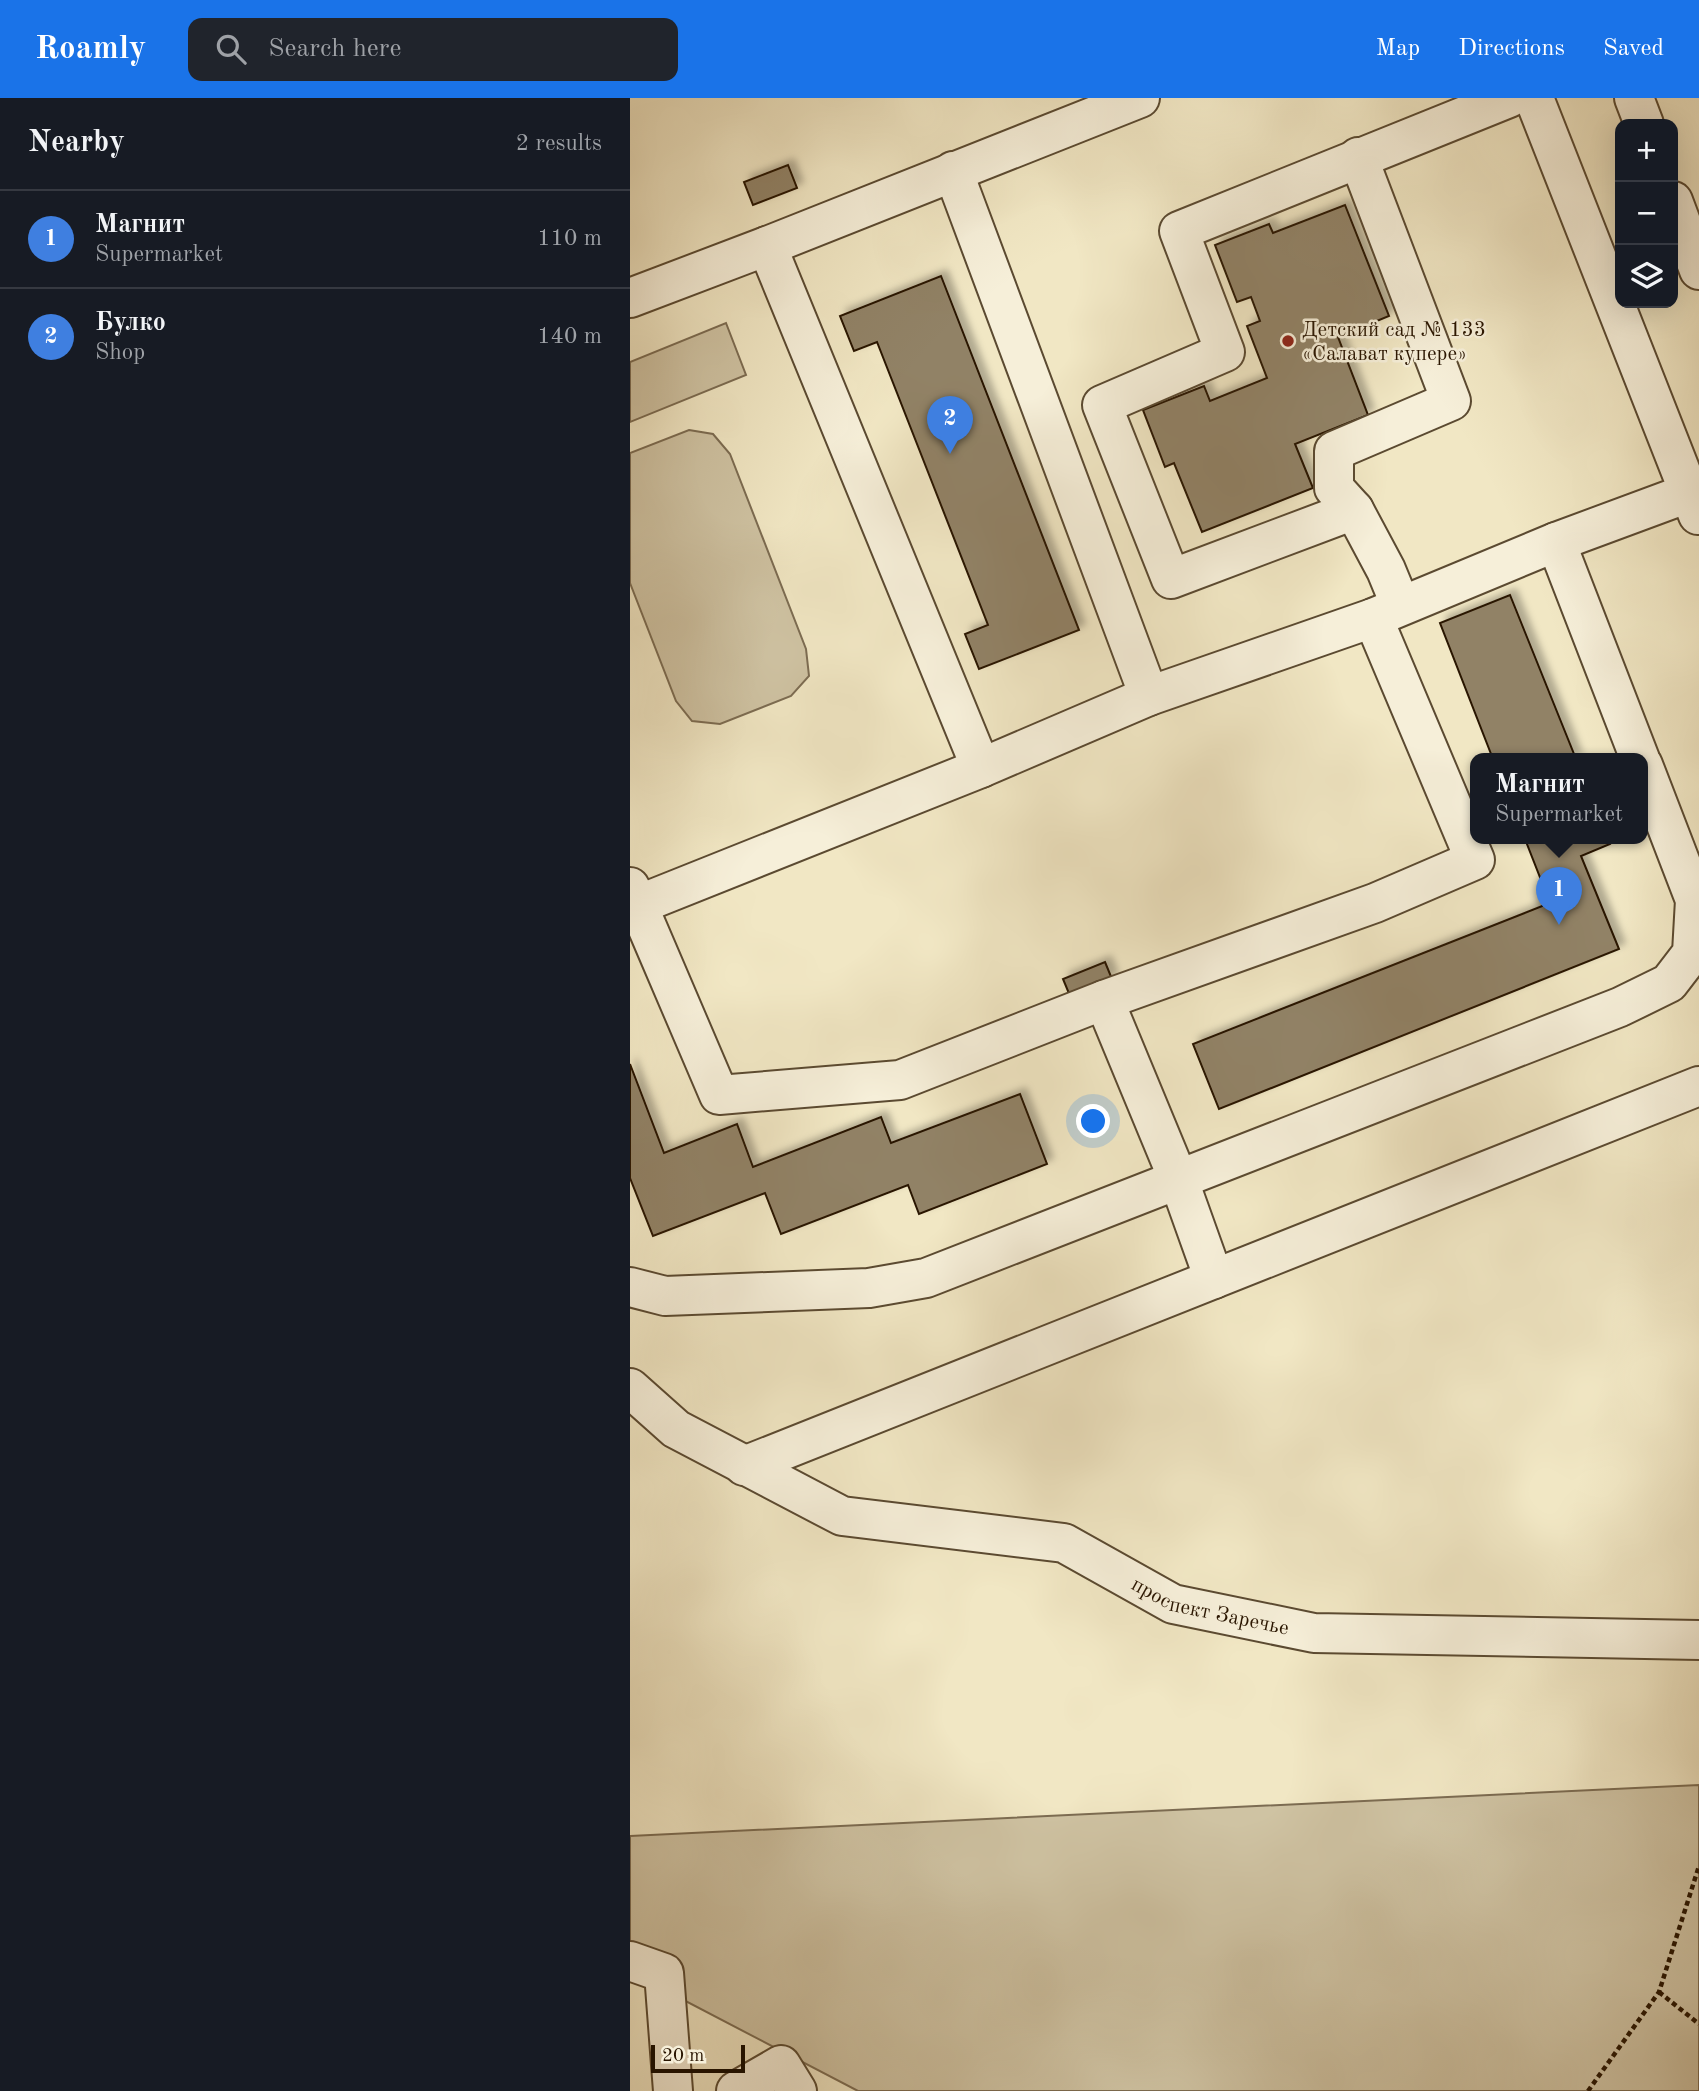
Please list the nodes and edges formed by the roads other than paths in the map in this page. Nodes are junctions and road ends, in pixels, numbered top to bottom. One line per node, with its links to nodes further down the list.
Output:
1 (1140, 98): 7 (street)
2 (1508, 98): 6 (street)
3 (1534, 98): 12 (street)
4 (1634, 98): 5 (street)
5 (1642, 119)
6 (1358, 157): 13 (street); 13 (street)
7 (953, 171): 9 (street); 16 (street)
8 (1678, 214): 10 (street)
9 (767, 246): 11 (street); 18 (street)
10 (1699, 270)
11 (630, 298)
12 (1696, 499): 14 (street)
13 (1354, 510): 15 (street)
14 (1556, 542): 15 (street); 17 (street)
15 (1386, 611): 16 (street); 21 (street)
16 (1149, 696): 18 (street)
17 (1638, 753)
18 (981, 768): 20 (street)
19 (1648, 778): 23 (street)
20 (632, 900): 21 (street)
21 (1104, 1000): 23 (street)
22 (1699, 1086): 24 (street)
23 (1179, 1181): 24 (street); 25 (street)
24 (1214, 1279): 27 (street)
25 (630, 1287)
26 (630, 1388): 27 (street, проспект Заречье)
27 (744, 1466): 28 (street, проспект Заречье)
28 (1699, 1640)
29 (630, 1961): 30 (street)
30 (673, 2091)
31 (736, 2091): 32 (street)
32 (797, 2091)

